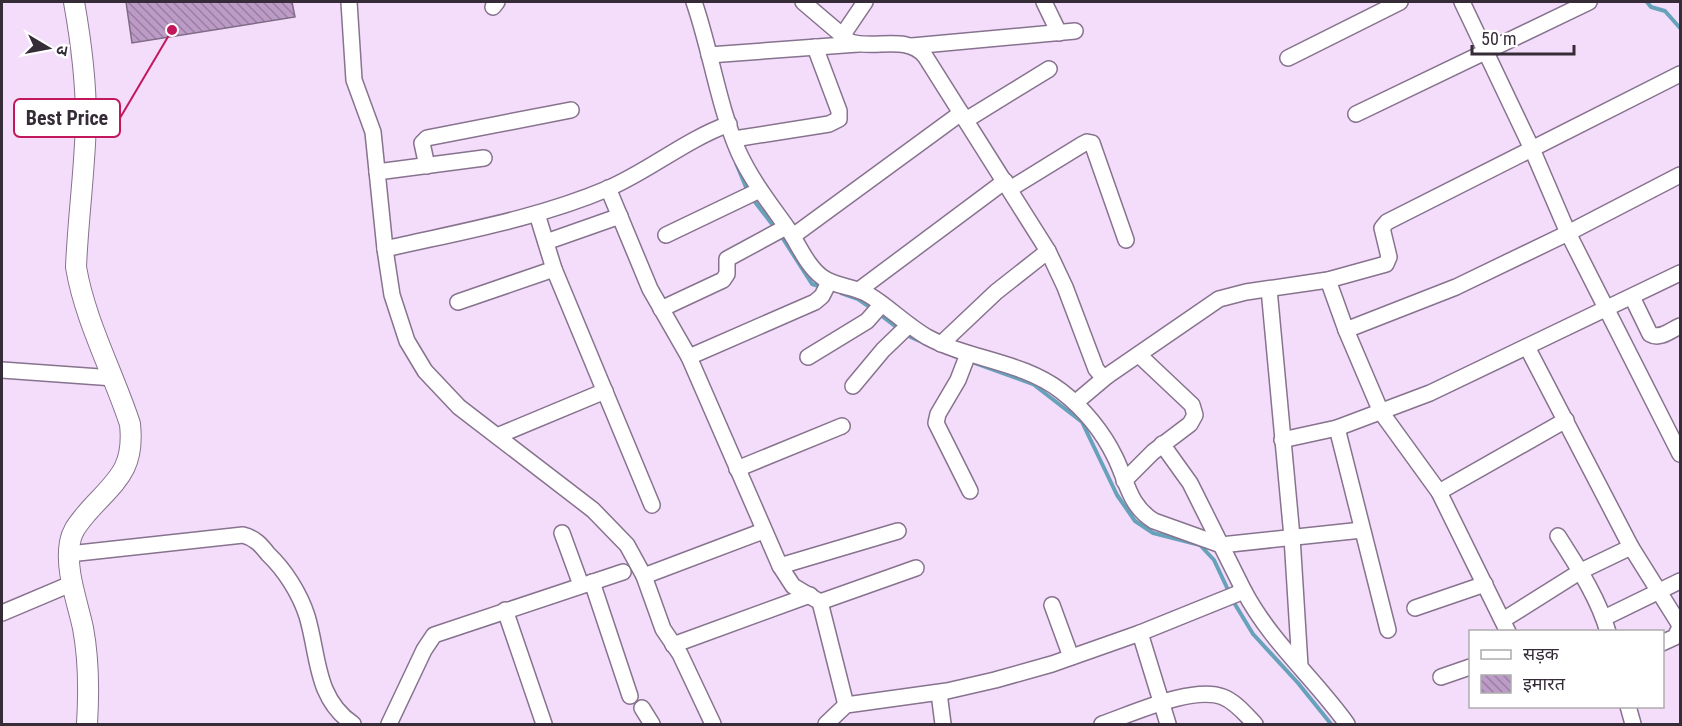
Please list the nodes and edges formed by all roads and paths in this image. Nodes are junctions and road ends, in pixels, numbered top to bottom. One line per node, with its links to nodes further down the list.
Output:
1 (74, 2): 65 (main road)
2 (349, 2): 29 (street)
3 (694, 2): 17 (street)
4 (802, 2): 12 (street)
5 (865, 2): 12 (street)
6 (1044, 2): 11 (street)
7 (1400, 2): 18 (street)
8 (1462, 2): 16 (street)
9 (1589, 2): 16 (street)
10 (1076, 31): 11 (street)
11 (1059, 33): 14 (street)
12 (842, 36): 13 (street)
13 (858, 44): 14 (street); 15 (street)
14 (912, 46): 23 (street)
15 (815, 48): 17 (street); 25 (street)
16 (1486, 51): 22 (street); 26 (street)
17 (709, 55): 24 (street)
18 (1288, 58)
19 (1049, 69): 23 (street)
20 (1680, 74): 26 (street)
21 (571, 110): 28 (street)
22 (1356, 114)
23 (963, 116): 31 (street); 36 (street)
24 (724, 126): 25 (street); 32 (street)
25 (734, 140): 33 (street)
26 (1532, 148): 37 (street); 45 (street)
27 (484, 158): 28 (street)
28 (426, 166): 29 (street)
29 (377, 172): 41 (street)
30 (1680, 175): 37 (street)
31 (1008, 185): 39 (street); 42 (street); 48 (street)
32 (608, 188): 34 (street); 35 (street)
33 (754, 193): 36 (street); 38 (street)
34 (537, 214): 40 (street); 41 (street)
35 (620, 216): 40 (street); 51 (street)
36 (784, 231): 46 (street); 51 (street)
37 (1568, 233): 52 (street); 56 (street)
38 (666, 234)
39 (1126, 240)
40 (546, 242): 43 (street)
41 (385, 249): 73 (street)
42 (1048, 251): 57 (street); 64 (street)
43 (554, 269): 50 (street); 67 (street)
44 (1680, 273): 49 (street)
45 (1328, 280): 47 (street); 56 (street)
46 (827, 286): 48 (street); 60 (street)
47 (1269, 289): 59 (street); 74 (street)
48 (859, 290): 53 (street)
49 (1632, 297): 52 (street); 54 (street)
50 (458, 302)
51 (661, 309): 60 (street)
52 (1607, 309): 58 (street); 76 (street)
53 (878, 310): 55 (street); 61 (street)
54 (1680, 326)
55 (903, 330): 57 (street); 66 (street)
56 (1346, 330): 69 (street)
57 (941, 344): 62 (street)
58 (1527, 347): 69 (street); 70 (street)
59 (1139, 355): 64 (street); 75 (street)
60 (689, 357): 77 (street)
61 (808, 357)
62 (966, 360): 68 (street); 79 (street)
63 (2, 370): 65 (street)
64 (1107, 376): 68 (street)
65 (114, 378): 90 (main road)
66 (853, 386)
67 (605, 391): 73 (street); 81 (street)
68 (1075, 403): 78 (street)
69 (1381, 412): 72 (street); 80 (street)
70 (1566, 420): 80 (street); 89 (street)
71 (842, 426): 77 (street)
72 (1337, 428): 74 (street); 82 (street)
73 (497, 436): 95 (street)
74 (1282, 440): 87 (street)
75 (1162, 444): 78 (street); 88 (street)
76 (1680, 454)
77 (737, 469): 83 (street)
78 (1124, 481): 88 (street)
79 (970, 491)
80 (1439, 492): 99 (street)
81 (652, 505)
82 (1362, 530): 87 (street); 109 (street)
83 (763, 531): 91 (street); 95 (street)
84 (898, 531): 91 (street)
85 (562, 533): 98 (street)
86 (1558, 536): 93 (street)
87 (1292, 537): 88 (street); 114 (street)
88 (1221, 545): 100 (street)
89 (1631, 547): 93 (street); 101 (street)
90 (69, 554): 97 (main road); 123 (street)
91 (780, 566): 102 (street)
92 (916, 568): 102 (street)
93 (1581, 571): 107 (street); 108 (street)
94 (623, 572): 98 (street)
95 (644, 576): 112 (street)
96 (1680, 581): 101 (street)
97 (73, 583): 106 (street); 124 (main road)
98 (587, 584): 105 (street); 118 (street)
99 (1485, 584): 104 (street); 108 (street)
100 (1242, 592): 110 (street); 114 (street)
101 (1659, 592): 107 (street); 111 (street)
102 (815, 598): 112 (street); 120 (street)
103 (1052, 605): 113 (street)
104 (1415, 608)
105 (505, 610): 125 (street); 126 (street)
106 (2, 613)
107 (1606, 625)
108 (1506, 626)
109 (1388, 630)
110 (1140, 633): 113 (street); 119 (street)
111 (1664, 643)
112 (673, 645): 128 (street)
113 (1071, 657): 117 (street)
114 (1300, 666): 134 (street)
115 (1469, 667): 116 (street)
116 (1441, 677)
117 (939, 693): 120 (street); 130 (street)
118 (630, 696)
119 (1163, 703): 131 (street); 132 (street); 133 (street)
120 (846, 705): 129 (street)
121 (642, 708): 127 (street)
122 (1629, 708): 135 (street)
123 (345, 722)
124 (87, 724)
125 (389, 724)
126 (544, 724)
127 (652, 724)
128 (713, 724)
129 (826, 724)
130 (943, 724)
131 (1102, 724)
132 (1168, 724)
133 (1255, 724)
134 (1347, 724)
135 (1633, 724)

